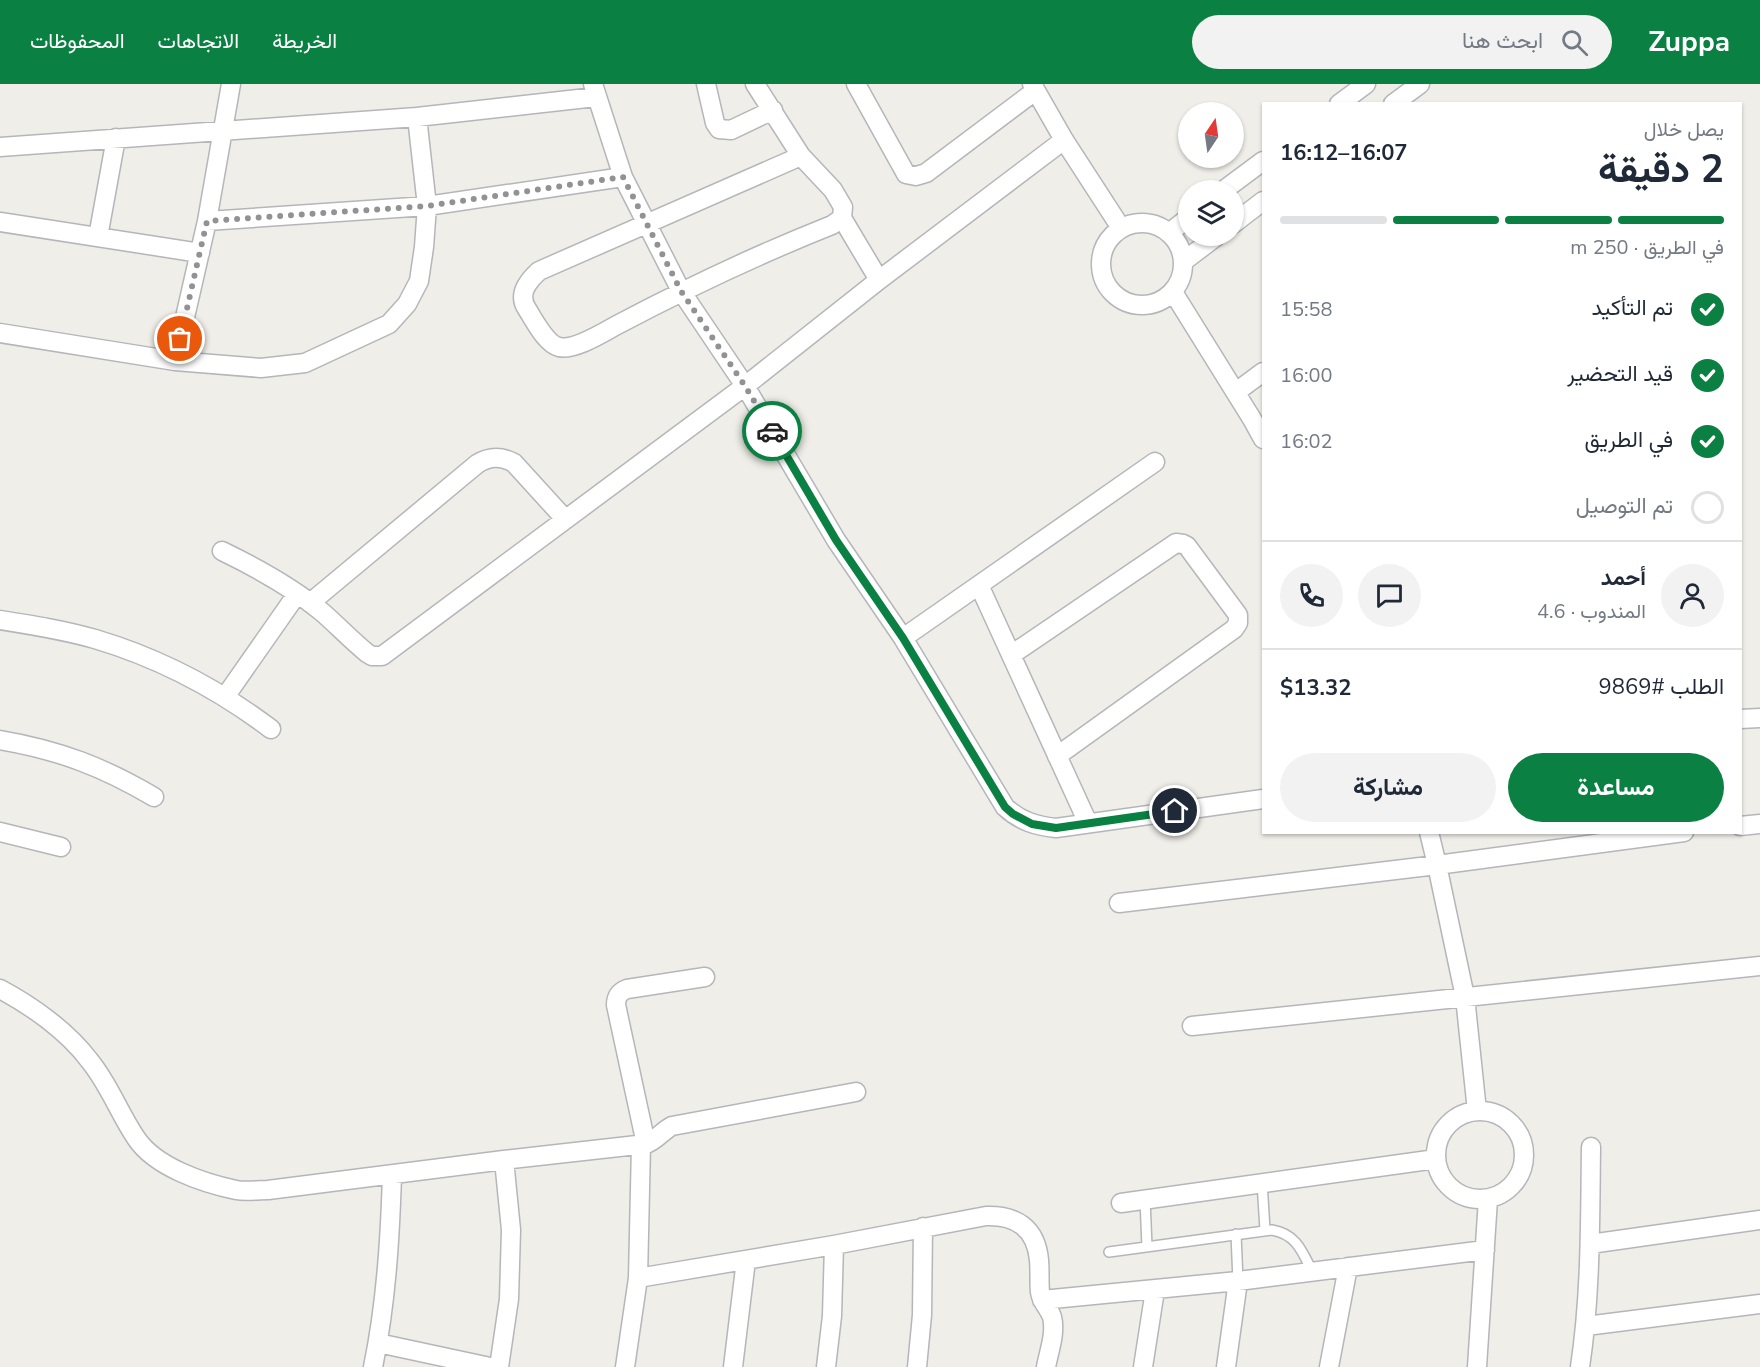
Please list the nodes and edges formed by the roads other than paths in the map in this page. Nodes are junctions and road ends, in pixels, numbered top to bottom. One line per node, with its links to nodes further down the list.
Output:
1 (231, 84): 13 (street)
2 (706, 84): 11 (street)
3 (755, 84): 11 (street)
4 (856, 84): 7 (street)
5 (1366, 84): 9 (street)
6 (1420, 84): 10 (street)
7 (1033, 87): 15 (street)
8 (594, 90): 12 (street); 19 (street)
9 (1342, 102)
10 (1396, 102)
11 (773, 110): 17 (street)
12 (417, 117): 13 (street); 22 (street)
13 (224, 130): 14 (street); 25 (street)
14 (116, 138): 16 (street); 31 (street)
15 (1064, 140): 29 (street); 35 (street)
16 (0, 147)
17 (801, 156): 24 (street); 27 (street)
18 (1262, 162): 20 (street)
19 (623, 177): 22 (street); 27 (street)
20 (1237, 180)
21 (1262, 202): 23 (street)
22 (427, 206): 25 (street); 39 (street)
23 (1244, 216)
24 (842, 218): 35 (street); 36 (street)
25 (207, 221): 33 (street)
26 (0, 222): 31 (street)
27 (645, 223): 36 (street); 36 (street)
28 (1178, 225): 30 (street)
29 (1121, 228): 30 (street); 37 (street)
30 (1169, 232): 34 (street)
31 (98, 237): 33 (street)
32 (1204, 246): 34 (street)
33 (200, 254): 39 (street)
34 (1184, 261): 37 (street)
35 (879, 280): 41 (street)
36 (681, 291): 41 (street)
37 (1173, 292): 42 (street)
38 (0, 333): 39 (street)
39 (174, 361)
40 (1262, 373): 42 (street)
41 (745, 386): 45 (street); 50 (street)
42 (1236, 392): 43 (street)
43 (1262, 437)
44 (1155, 462): 47 (street)
45 (565, 519): 48 (street); 48 (street)
46 (222, 551): 48 (street)
47 (979, 585): 50 (street); 51 (street)
48 (303, 598): 52 (street)
49 (0, 620): 52 (street)
50 (903, 638): 60 (street)
51 (1011, 655): 57 (street); 57 (street)
52 (225, 697): 55 (street)
53 (1760, 718): 54 (street)
54 (1742, 719)
55 (271, 729)
56 (0, 740): 58 (street)
57 (1057, 756): 60 (street)
58 (154, 797)
59 (1262, 799): 60 (street)
60 (1088, 823)
61 (1760, 824): 62 (street)
62 (1742, 826)
63 (0, 832): 67 (street)
64 (1429, 834): 68 (street)
65 (1659, 834): 66 (street)
66 (1549, 841): 68 (street)
67 (61, 847)
68 (1437, 865): 69 (street); 73 (street)
69 (1119, 903)
70 (1760, 966): 73 (street)
71 (705, 977): 77 (street)
72 (0, 989): 81 (street)
73 (1465, 997): 74 (street); 76 (street)
74 (1192, 1026)
75 (856, 1092): 77 (street)
76 (1477, 1111): 79 (street); 84 (street)
77 (644, 1144): 80 (street); 98 (street)
78 (1592, 1147): 90 (street)
79 (1436, 1159): 82 (street); 84 (street)
80 (504, 1160): 81 (street); 107 (street)
81 (392, 1175): 104 (street)
82 (1262, 1182): 83 (street); 88 (lane)
83 (1145, 1199): 85 (street); 92 (lane)
84 (1488, 1199): 93 (street)
85 (1121, 1203)
86 (1760, 1220): 90 (street)
87 (923, 1227): 91 (street); 101 (street); 111 (street)
88 (1265, 1230): 89 (lane); 97 (lane)
89 (1236, 1234): 92 (lane); 99 (lane)
90 (1590, 1244): 103 (street)
91 (834, 1245): 95 (street); 110 (street)
92 (1147, 1247): 94 (lane)
93 (1485, 1250): 96 (street); 116 (street)
94 (1109, 1252)
95 (746, 1260): 98 (street); 109 (street)
96 (1348, 1267): 97 (street); 115 (street)
97 (1312, 1271): 99 (street)
98 (638, 1278): 108 (street)
99 (1238, 1281): 100 (street); 114 (street)
100 (1155, 1290): 101 (street); 113 (street)
101 (1042, 1300): 112 (street)
102 (1760, 1304): 103 (street)
103 (1586, 1326): 117 (street)
104 (378, 1343): 105 (street); 106 (street)
105 (373, 1367)
106 (490, 1367)
107 (499, 1367)
108 (625, 1367)
109 (733, 1367)
110 (826, 1367)
111 (917, 1367)
112 (1046, 1367)
113 (1143, 1367)
114 (1226, 1367)
115 (1329, 1367)
116 (1477, 1367)
117 (1580, 1367)

